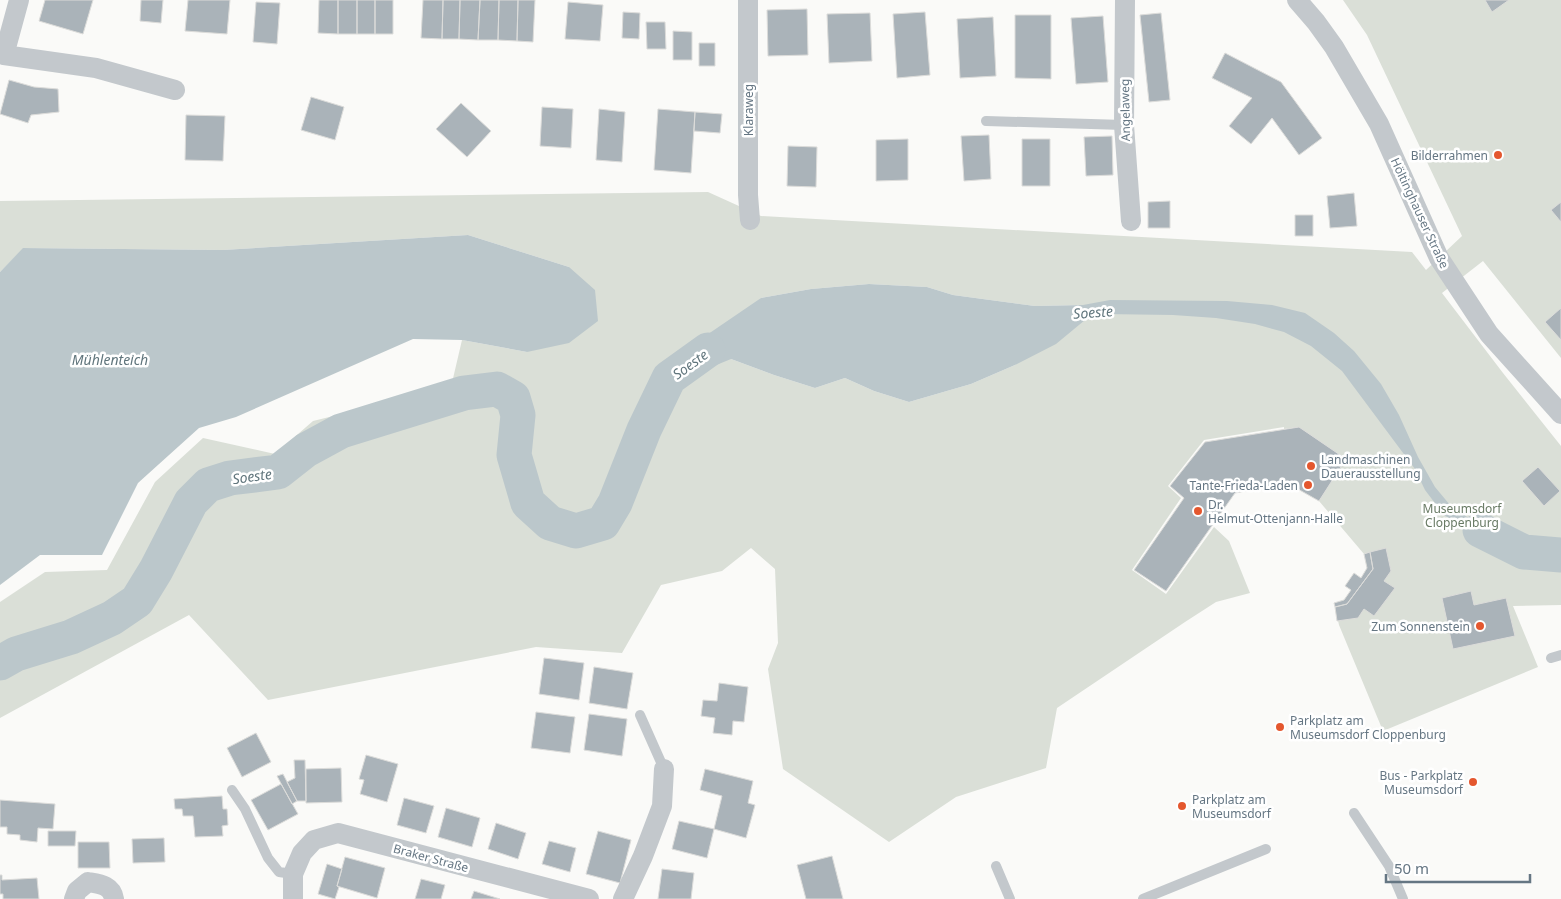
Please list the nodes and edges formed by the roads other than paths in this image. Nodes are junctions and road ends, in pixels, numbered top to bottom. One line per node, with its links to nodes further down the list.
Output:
1 (19, 0): 5 (street)
2 (748, 0): 8 (street, Klaraweg)
3 (1125, 0): 7 (street, Angelaweg)
4 (1298, 0): 10 (street, Höltinghauser Straße)
5 (174, 90)
6 (986, 121): 7 (lane)
7 (1124, 125): 9 (street, Angelaweg)
8 (750, 220)
9 (1131, 221)
10 (1561, 414)
11 (640, 714): 12 (lane)
12 (664, 769): 22 (street)
13 (232, 790): 17 (lane)
14 (1354, 813): 25 (lane)
15 (1266, 849): 24 (lane)
16 (996, 866): 23 (lane)
17 (293, 874): 20 (street, Braker Straße); 21 (street, Braker Straße)
18 (74, 899): 19 (street)
19 (114, 899)
20 (293, 899)
21 (588, 899)
22 (623, 899)
23 (1010, 899)
24 (1143, 899)
25 (1403, 899)

